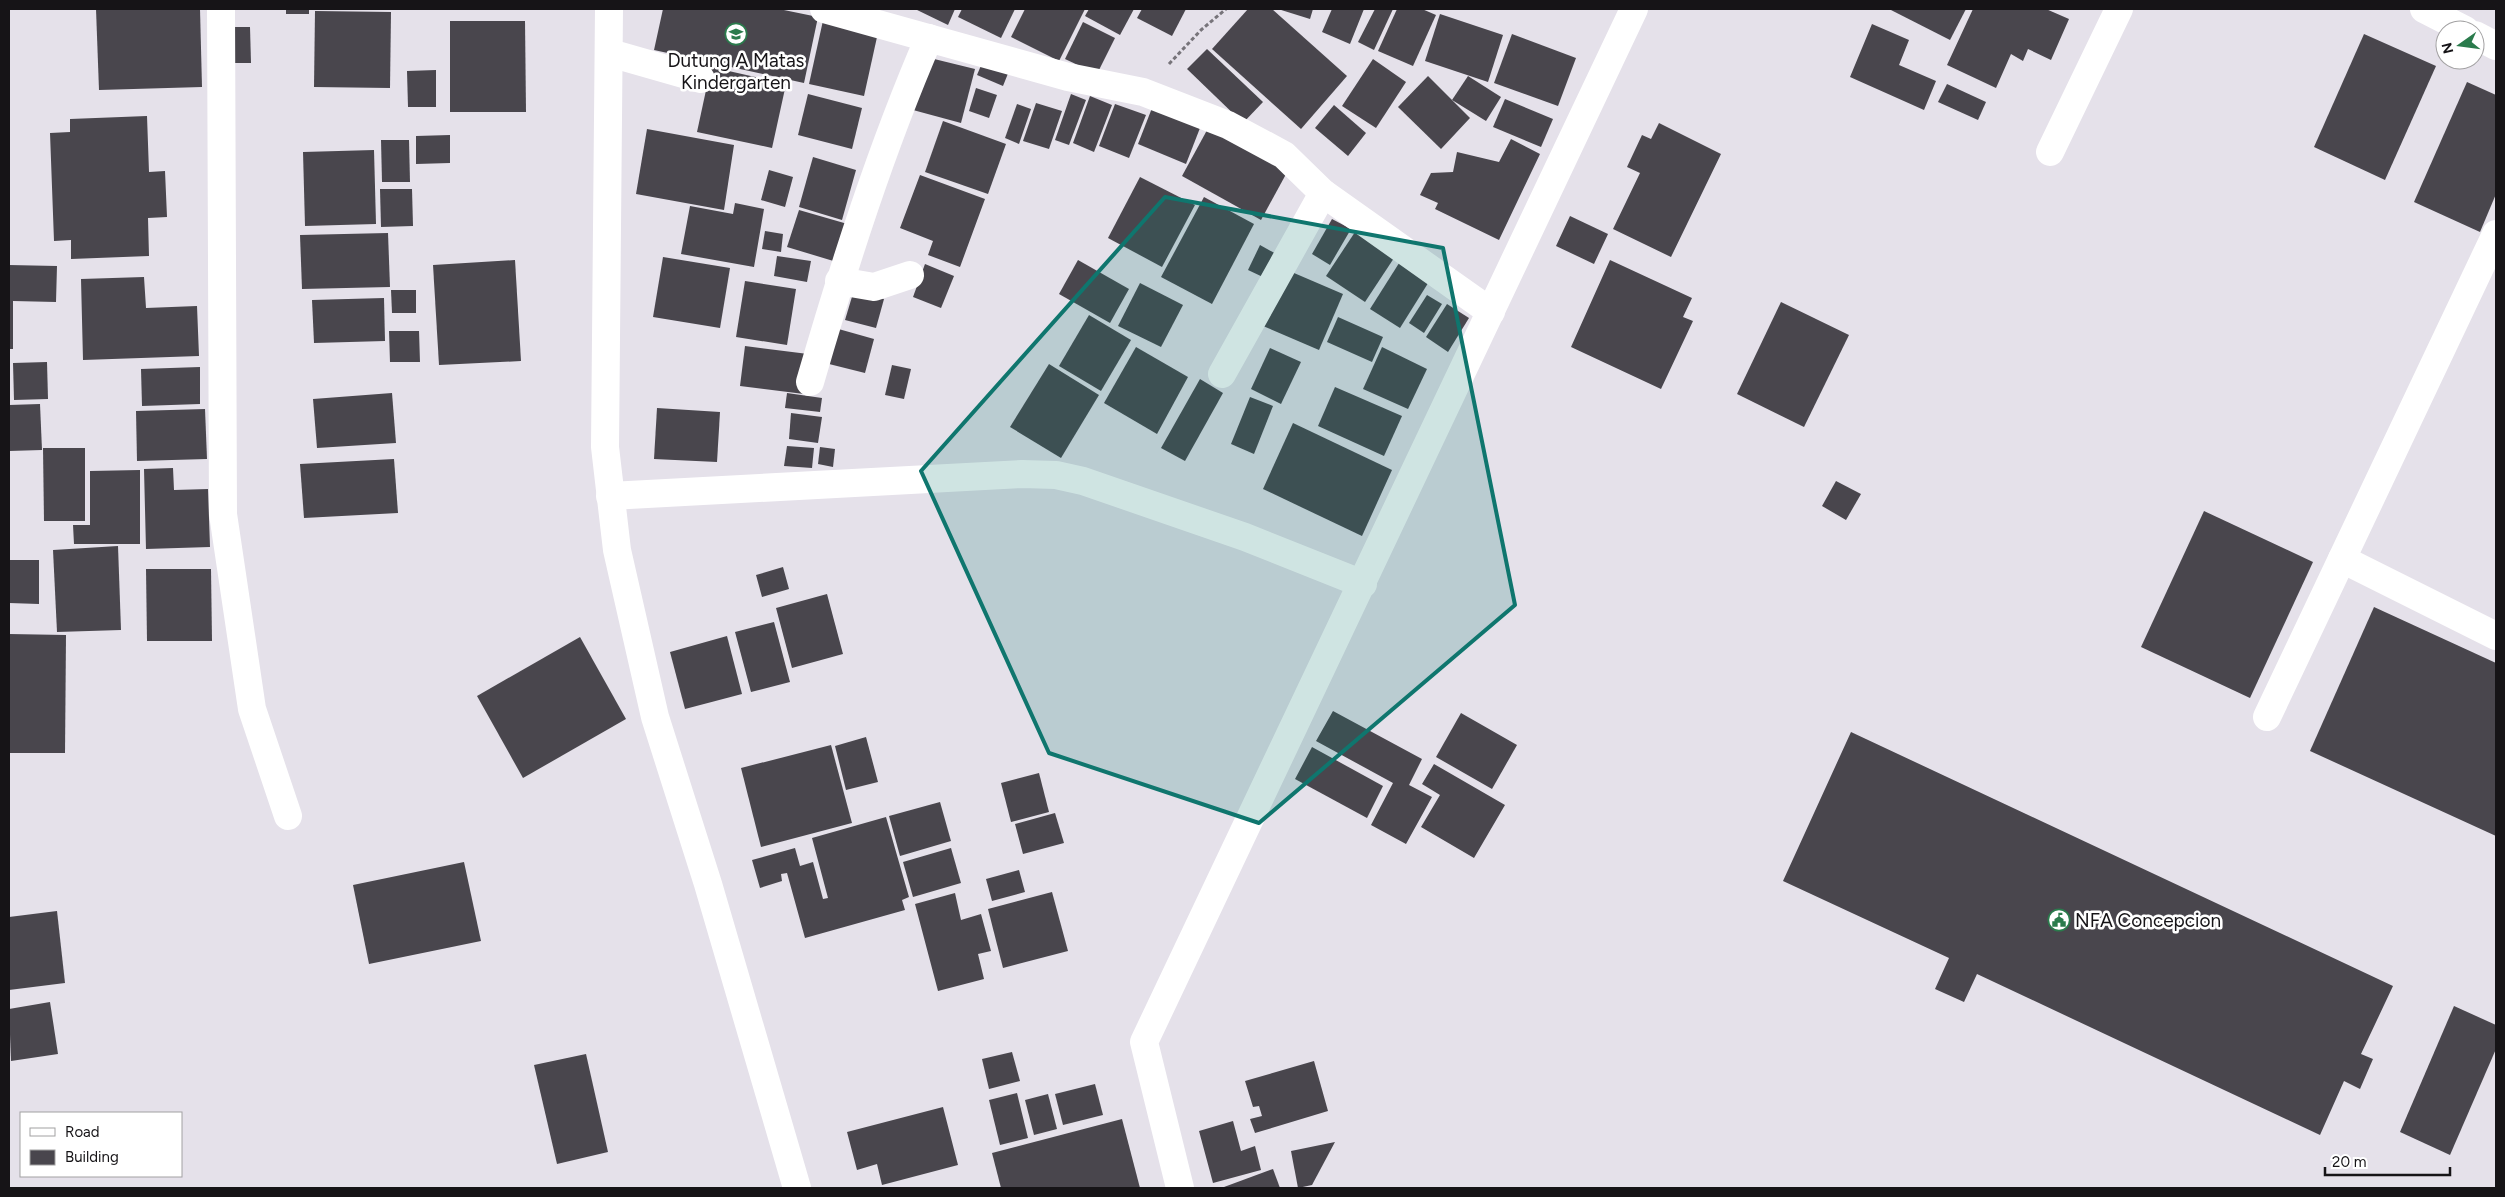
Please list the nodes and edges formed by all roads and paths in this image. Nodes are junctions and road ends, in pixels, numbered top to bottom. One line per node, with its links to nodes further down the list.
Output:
1 (222, 9): 26 (street)
2 (609, 9): 10 (street)
3 (824, 9): 9 (street)
4 (1226, 9): 12 (path)
5 (1634, 9): 18 (street)
6 (2118, 9): 13 (street)
7 (2424, 9): 8 (street)
8 (2445, 20)
9 (929, 38): 12 (street); 17 (street)
10 (610, 53): 11 (street); 21 (street)
11 (701, 79)
12 (1143, 92): 14 (street)
13 (2050, 152)
14 (1323, 193): 18 (street); 19 (street)
15 (2496, 234): 22 (street)
16 (910, 275): 17 (street)
17 (839, 281): 20 (street)
18 (1491, 312): 23 (street)
19 (1222, 374)
20 (810, 382)
21 (610, 496): 23 (street); 27 (street)
22 (2342, 559): 24 (street); 25 (street)
23 (1363, 584): 28 (street)
24 (2496, 636)
25 (2267, 717)
26 (288, 816)
27 (796, 1188)
28 (1180, 1188)

